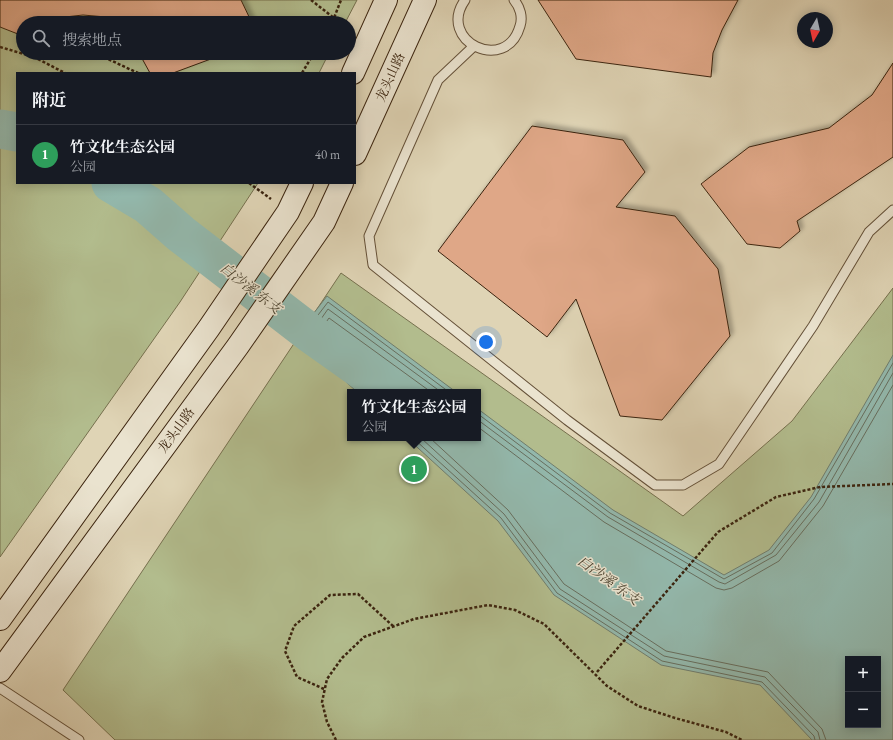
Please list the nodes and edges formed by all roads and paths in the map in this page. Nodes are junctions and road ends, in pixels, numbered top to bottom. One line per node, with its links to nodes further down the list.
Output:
1 (311, 0): 7 (path)
2 (341, 0): 8 (path)
3 (386, 0): 18 (street)
4 (425, 0): 19 (street, 龙头山路)
5 (465, 0): 9 (lane)
6 (514, 0): 9 (lane)
7 (331, 16)
8 (335, 16)
9 (474, 46): 22 (lane)
10 (0, 47): 11 (path)
11 (16, 52)
12 (40, 60): 15 (path)
13 (110, 60): 16 (path)
14 (310, 60): 17 (path)
15 (63, 72)
16 (136, 72)
17 (303, 72)
18 (353, 72)
19 (356, 152)
20 (342, 184): 26 (street, 龙头山路)
21 (299, 189): 24 (street)
22 (893, 210)
23 (893, 484): 27 (path)
24 (0, 619)
25 (392, 626): 29 (path); 29 (path); 32 (path)
26 (0, 671)
27 (597, 672)
28 (0, 688): 30 (lane)
29 (324, 689): 31 (path)
30 (79, 740)
31 (336, 740)
32 (742, 740)

